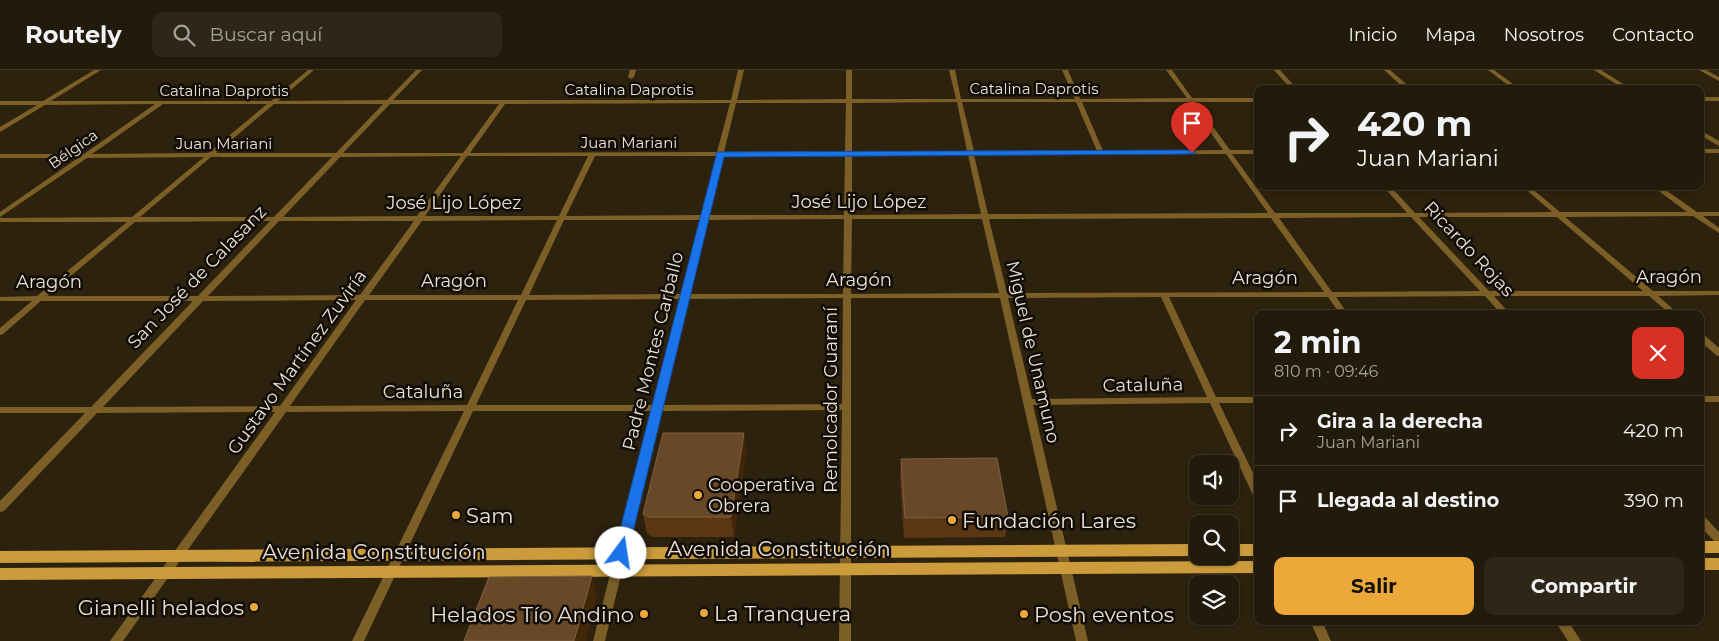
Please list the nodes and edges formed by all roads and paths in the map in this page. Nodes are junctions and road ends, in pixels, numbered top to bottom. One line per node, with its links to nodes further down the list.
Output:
1 (98, 70): 32 (street)
2 (312, 70): 34 (street)
3 (419, 70): 28 (street, San José de Calasanz)
4 (633, 70): 15 (street)
5 (741, 70): 30 (street, Padre Montes Carballo)
6 (849, 70): 25 (street, Remolcador Guaraní)
7 (952, 70): 26 (street, Miguel de Unamuno)
8 (1065, 70): 27 (street)
9 (1169, 70): 23 (street)
10 (1277, 70): 17 (street)
11 (1387, 70): 18 (street)
12 (1491, 70): 19 (street)
13 (1597, 70): 20 (street)
14 (1702, 70): 16 (street)
15 (630, 76)
16 (1719, 79)
17 (1290, 85)
18 (1404, 85)
19 (1512, 85)
20 (1621, 85)
21 (1704, 99): 22 (street)
22 (1719, 99)
23 (1191, 100): 24 (street, Catalina Daprotis); 27 (street, Catalina Daprotis); 40 (street)
24 (1254, 100)
25 (849, 101): 26 (street, Catalina Daprotis); 30 (street, Catalina Daprotis); 46 (street, Remolcador Guaraní)
26 (959, 101): 27 (street, Catalina Daprotis); 42 (street, Miguel de Unamuno)
27 (1079, 101): 43 (street)
28 (387, 102): 29 (street, Catalina Daprotis); 34 (street, Catalina Daprotis); 51 (street, San José de Calasanz)
29 (503, 102): 30 (street, Catalina Daprotis); 47 (street, Gustavo Martínez Zuviría)
30 (733, 102): 45 (street, Padre Montes Carballo)
31 (0, 103): 32 (street, Catalina Daprotis)
32 (44, 103): 33 (street, Catalina Daprotis); 35 (street)
33 (161, 103): 34 (street, Catalina Daprotis); 49 (street, Bélgica)
34 (273, 103): 50 (street)
35 (0, 130)
36 (1704, 135): 37 (street)
37 (1719, 144)
38 (1704, 151): 39 (street)
39 (1719, 151)
40 (1228, 152): 41 (street, Juan Mariani); 43 (street, Juan Mariani); 52 (street)
41 (1254, 152)
42 (971, 153): 43 (street, Juan Mariani); 46 (street, Juan Mariani); 63 (street, Miguel de Unamuno)
43 (1101, 153)
44 (592, 154): 45 (street, Juan Mariani); 47 (street, Juan Mariani); 67 (street)
45 (720, 154): 46 (street, Juan Mariani); 64 (street, Padre Montes Carballo)
46 (849, 154): 65 (street, Remolcador Guaraní)
47 (465, 155): 51 (street, Juan Mariani); 66 (street, Gustavo Martínez Zuviría)
48 (0, 156): 49 (street, Juan Mariani)
49 (85, 156): 50 (street, Juan Mariani); 60 (street, Bélgica)
50 (209, 156): 51 (street, Juan Mariani); 68 (street)
51 (336, 156): 69 (street, San José de Calasanz)
52 (1254, 188)
53 (1256, 190): 61 (street)
54 (1390, 190): 62 (street, Ricardo Rojas)
55 (1530, 190): 57 (street)
56 (1661, 190): 58 (street)
57 (1558, 214): 58 (street, José Lijo López); 62 (street, José Lijo López); 72 (street)
58 (1694, 214): 59 (street, José Lijo López); 71 (street)
59 (1719, 214)
60 (0, 215)
61 (1274, 215): 62 (street, José Lijo López); 63 (street, José Lijo López); 75 (street)
62 (1413, 215): 76 (street, Ricardo Rojas)
63 (986, 216): 65 (street, José Lijo López); 77 (street, Miguel de Unamuno)
64 (705, 217): 65 (street, José Lijo López); 67 (street, José Lijo López); 78 (street, Padre Montes Carballo)
65 (848, 217): 79 (street, Remolcador Guaraní)
66 (420, 218): 67 (street, José Lijo López); 69 (street, José Lijo López); 82 (street, Gustavo Martínez Zuviría)
67 (561, 218): 80 (street)
68 (134, 219): 69 (street, José Lijo López); 70 (street, José Lijo López); 84 (street)
69 (276, 219): 81 (street, San José de Calasanz)
70 (0, 220)
71 (1719, 231)
72 (1651, 293): 73 (street, Aragón); 76 (street, Aragón); 87 (street)
73 (1719, 293)
74 (1164, 294): 75 (street, Aragón); 77 (street, Aragón); 93 (street)
75 (1331, 294): 76 (street, Aragón); 85 (street)
76 (1487, 294): 86 (street, Ricardo Rojas)
77 (1004, 295): 79 (street, Aragón); 95 (street, Miguel de Unamuno)
78 (685, 296): 79 (street, Aragón); 80 (street, Aragón); 98 (street, Padre Montes Carballo)
79 (848, 296): 96 (street, Remolcador Guaraní)
80 (523, 297): 82 (street, Aragón); 97 (street)
81 (201, 298): 82 (street, Aragón); 84 (street, Aragón); 99 (street, San José de Calasanz)
82 (363, 298): 100 (street, Gustavo Martínez Zuviría)
83 (0, 299): 84 (street, Aragón)
84 (39, 299): 88 (street)
85 (1341, 310)
86 (1502, 310)
87 (1670, 310)
88 (0, 332)
89 (1704, 340): 90 (street)
90 (1719, 353)
91 (1704, 399): 92 (street)
92 (1719, 399)
93 (1213, 400): 94 (street, Cataluña); 95 (street, Cataluña); 102 (street)
94 (1254, 400)
95 (1028, 402): 111 (street, Miguel de Unamuno)
96 (847, 407): 98 (street, Cataluña); 112 (street, Remolcador Guaraní)
97 (470, 408): 98 (street, Cataluña); 100 (street, Cataluña); 114 (street)
98 (657, 408): 113 (street, Padre Montes Carballo)
99 (94, 409): 100 (street, Cataluña); 101 (street, Cataluña); 103 (street, San José de Calasanz)
100 (283, 409): 115 (street, Gustavo Martínez Zuviría)
101 (0, 410)
102 (1254, 487)
103 (0, 508)
104 (1704, 523): 105 (street)
105 (1719, 539)
106 (1704, 547): 107 (main road)
107 (1719, 547)
108 (1189, 550): 111 (main road, Avenida Constitución)
109 (1239, 550): 110 (main road)
110 (1254, 550)
111 (1062, 551): 112 (main road, Avenida Constitución); 120 (street, Miguel de Unamuno)
112 (846, 552): 113 (main road, Avenida Constitución); 121 (street, Remolcador Guaraní)
113 (621, 553): 114 (main road, Avenida Constitución); 122 (street, Padre Montes Carballo)
114 (399, 555): 115 (main road, Avenida Constitución); 123 (street)
115 (177, 556): 116 (main road, Avenida Constitución); 124 (street, Gustavo Martínez Zuviría)
116 (0, 557)
117 (1704, 564): 118 (main road)
118 (1719, 564)
119 (1254, 567): 120 (main road, Avenida Constitución)
120 (1066, 568): 121 (main road, Avenida Constitución); 132 (street, Miguel de Unamuno)
121 (846, 569): 122 (main road, Avenida Constitución); 131 (street, Remolcador Guaraní)
122 (617, 570): 123 (main road, Avenida Constitución); 130 (street, Padre Montes Carballo)
123 (391, 572): 124 (main road, Avenida Constitución); 129 (street)
124 (165, 573): 125 (main road, Avenida Constitución); 128 (street, Gustavo Martínez Zuviría)
125 (0, 574)
126 (1318, 625): 133 (street)
127 (1564, 625): 134 (street)
128 (116, 641)
129 (358, 641)
130 (599, 641)
131 (845, 641)
132 (1082, 641)
133 (1326, 641)
134 (1575, 641)

